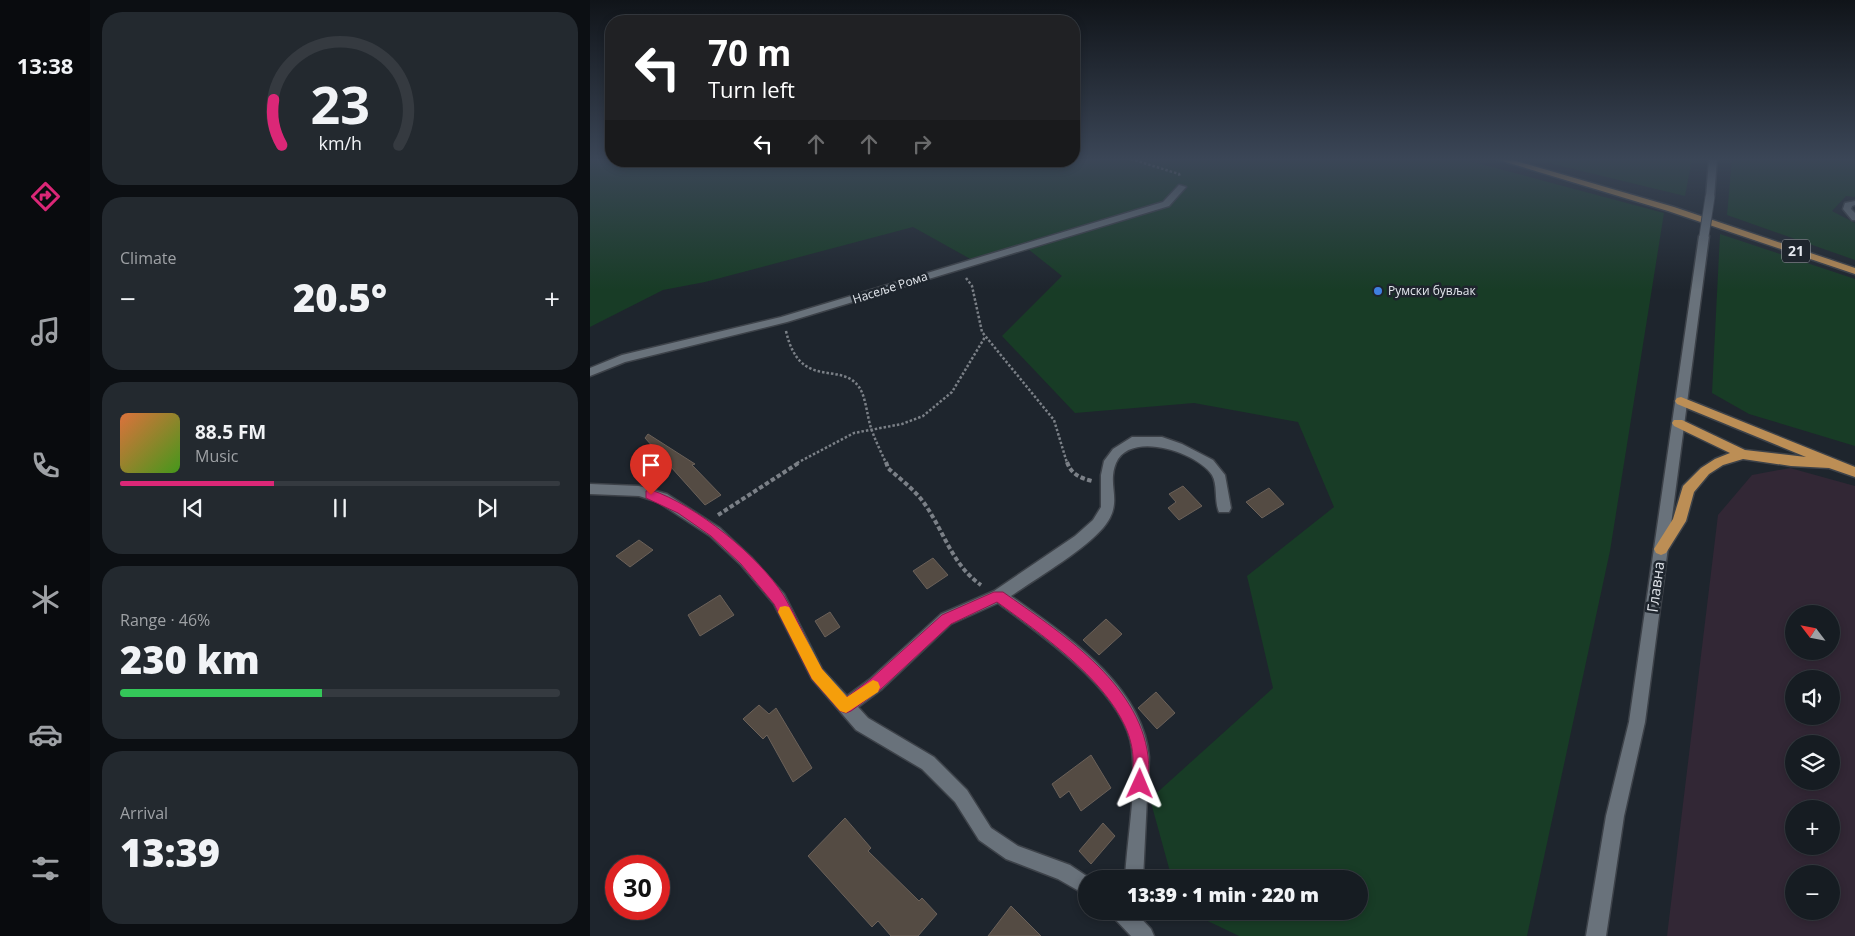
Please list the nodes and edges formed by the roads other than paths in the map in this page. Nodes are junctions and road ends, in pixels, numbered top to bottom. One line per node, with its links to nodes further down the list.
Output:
1 (1167, 203): 7 (street, Насеље Рома)
2 (1648, 203): 6 (main road, 21)
3 (1709, 203): 8 (street, Главна, bridge)
4 (1855, 203): 5 (lane)
5 (1855, 218)
6 (1855, 271)
7 (590, 372)
8 (1681, 401): 9 (street, Главна); 11 (main road)
9 (1678, 423): 10 (main road); 15 (street, Главна)
10 (1743, 454): 11 (main road); 15 (main road)
11 (1829, 463): 12 (main road)
12 (1855, 472)
13 (590, 489): 17 (street)
14 (1224, 508): 16 (street)
15 (1661, 549): 20 (street, Главна)
16 (998, 596): 17 (street); 18 (street)
17 (846, 706): 19 (street)
18 (1135, 870)
19 (1078, 881)
20 (1596, 936)

